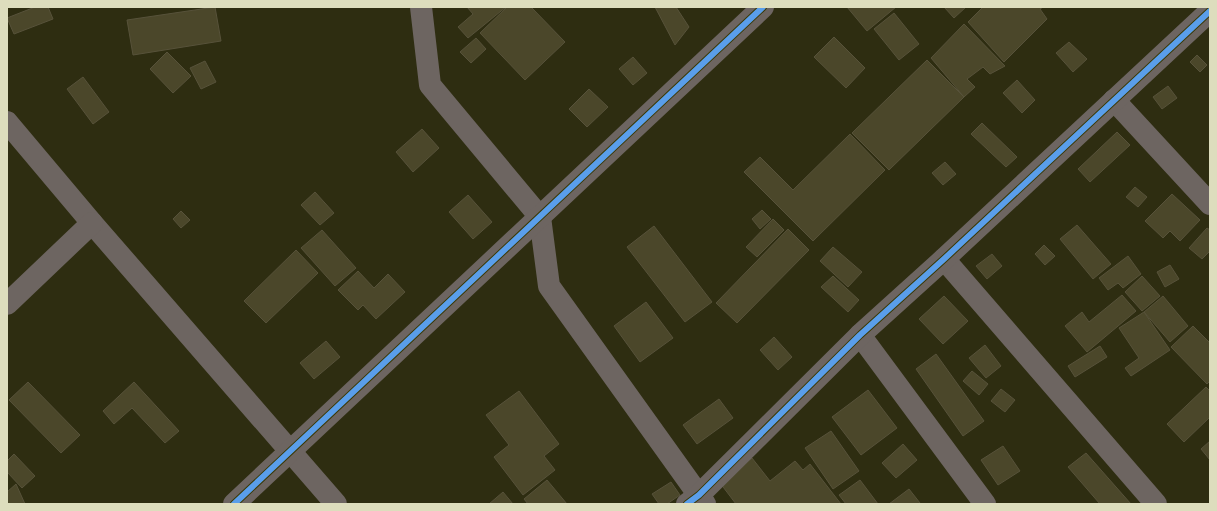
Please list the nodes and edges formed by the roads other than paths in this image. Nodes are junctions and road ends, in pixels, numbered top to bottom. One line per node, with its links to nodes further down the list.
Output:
1 (421, 7): 7 (street)
2 (763, 7): 7 (street)
3 (1210, 11): 4 (street)
4 (1114, 100): 6 (street); 9 (street)
5 (7, 122): 8 (street)
6 (1210, 204)
7 (540, 217): 12 (street); 13 (street)
8 (92, 223): 10 (street); 12 (street)
9 (944, 260): 11 (street); 17 (street)
10 (7, 304)
11 (860, 335): 13 (street); 16 (street)
12 (290, 451): 14 (street); 15 (street)
13 (697, 501)
14 (234, 504)
15 (336, 504)
16 (985, 504)
17 (1156, 504)

